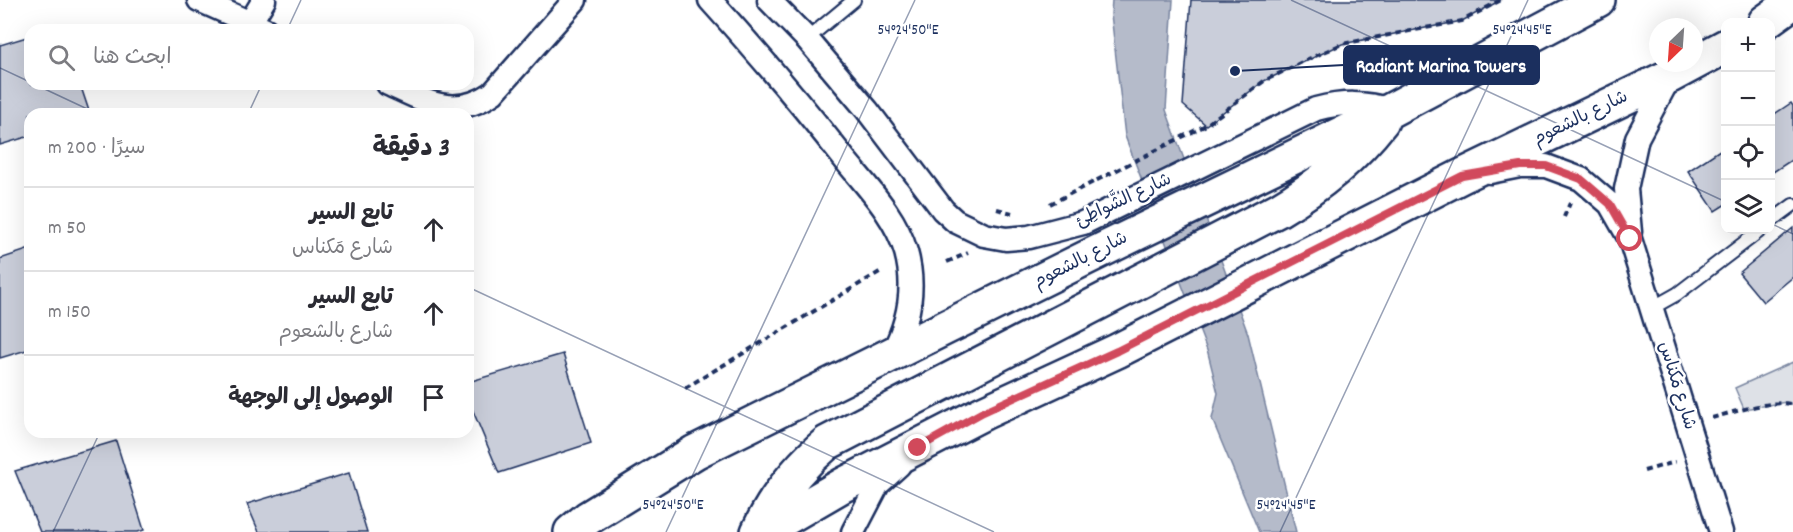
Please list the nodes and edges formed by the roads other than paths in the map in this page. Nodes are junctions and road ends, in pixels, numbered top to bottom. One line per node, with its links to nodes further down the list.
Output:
1 (199, 0): 12 (street)
2 (264, 0): 13 (street)
3 (575, 0): 17 (street)
4 (710, 0): 25 (street)
5 (769, 0): 14 (street, شارع الشَّواطِئ)
6 (854, 0): 14 (lane)
7 (1598, 0): 18 (main road, شارع بالشعوم)
8 (1793, 2): 10 (main road)
9 (1793, 10): 11 (street)
10 (1772, 18)
11 (1775, 18)
12 (253, 24)
13 (258, 24)
14 (807, 39): 18 (street, شارع الشَّواطِئ)
15 (1721, 48): 16 (main road, شارع بالشعوم)
16 (1670, 76): 19 (main road, شارع بالشعوم); 23 (street, شارع مَكناس)
17 (402, 90)
18 (1391, 110): 25 (main road, شارع بالشعوم); 28 (main road)
19 (1462, 176): 23 (street, شارع مَكناس); 26 (main road, شارع بالشعوم)
20 (1793, 205): 21 (lane)
21 (1775, 218)
22 (1756, 234): 24 (lane)
23 (1630, 239): 24 (street, شارع مَكناس)
24 (1652, 308): 30 (street, شارع مَكناس)
25 (892, 354): 27 (main road, شارع بالشعوم)
26 (918, 448): 28 (main road, شارع بالشعوم); 29 (street)
27 (571, 532)
28 (760, 532)
29 (853, 532)
30 (1721, 532)

